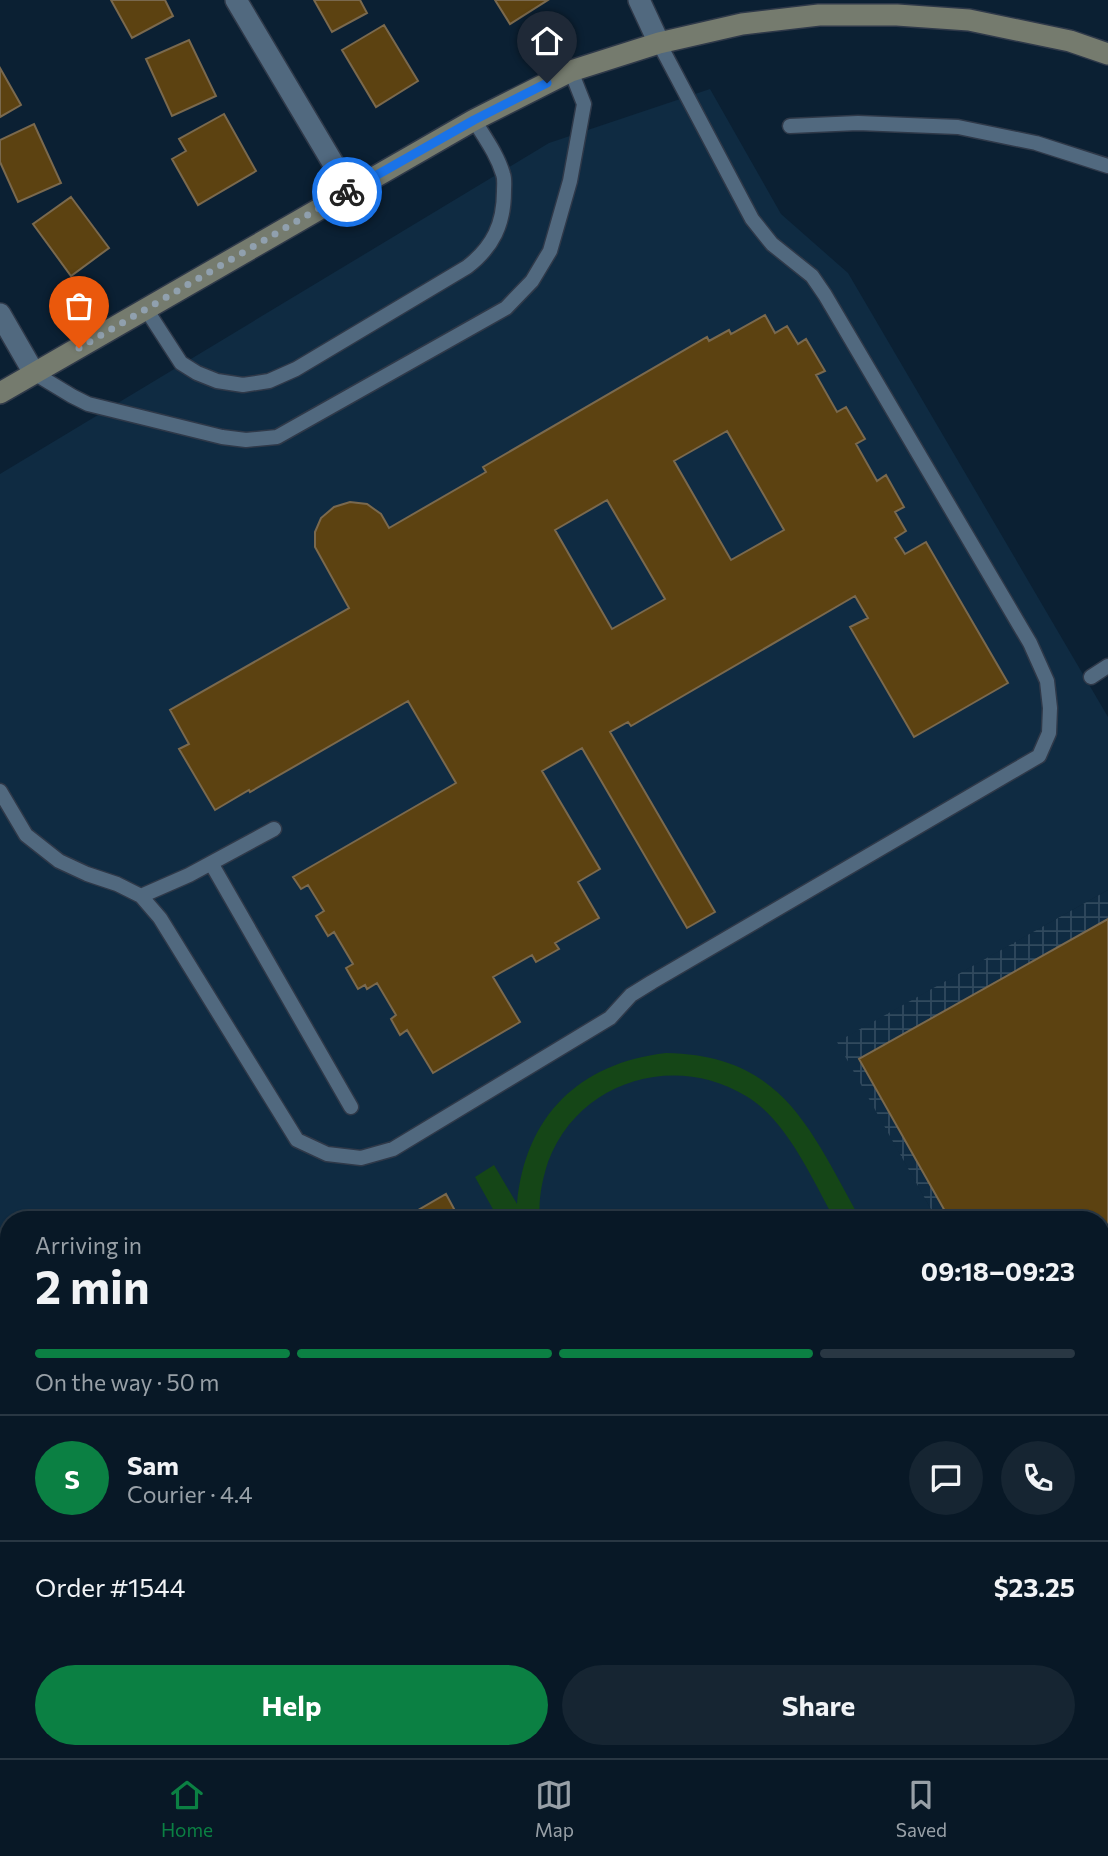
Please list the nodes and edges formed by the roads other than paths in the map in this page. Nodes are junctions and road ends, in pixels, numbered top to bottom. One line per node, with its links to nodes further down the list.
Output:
1 (236, 0): 10 (street)
2 (639, 0): 4 (street)
3 (897, 8): 4 (street); 5 (street)
4 (659, 43): 6 (street); 20 (lane)
5 (1108, 54)
6 (571, 71): 7 (street); 13 (lane)
7 (474, 120): 10 (street); 11 (lane)
8 (790, 126): 9 (lane)
9 (1108, 166)
10 (349, 190): 11 (street)
11 (146, 309): 13 (street)
12 (0, 314): 13 (street)
13 (34, 373): 14 (street)
14 (0, 393)
15 (1108, 666): 16 (lane)
16 (1091, 677)
17 (0, 790): 20 (lane)
18 (274, 829): 19 (lane)
19 (211, 863): 20 (lane); 21 (lane)
20 (141, 896)
21 (351, 1107)

